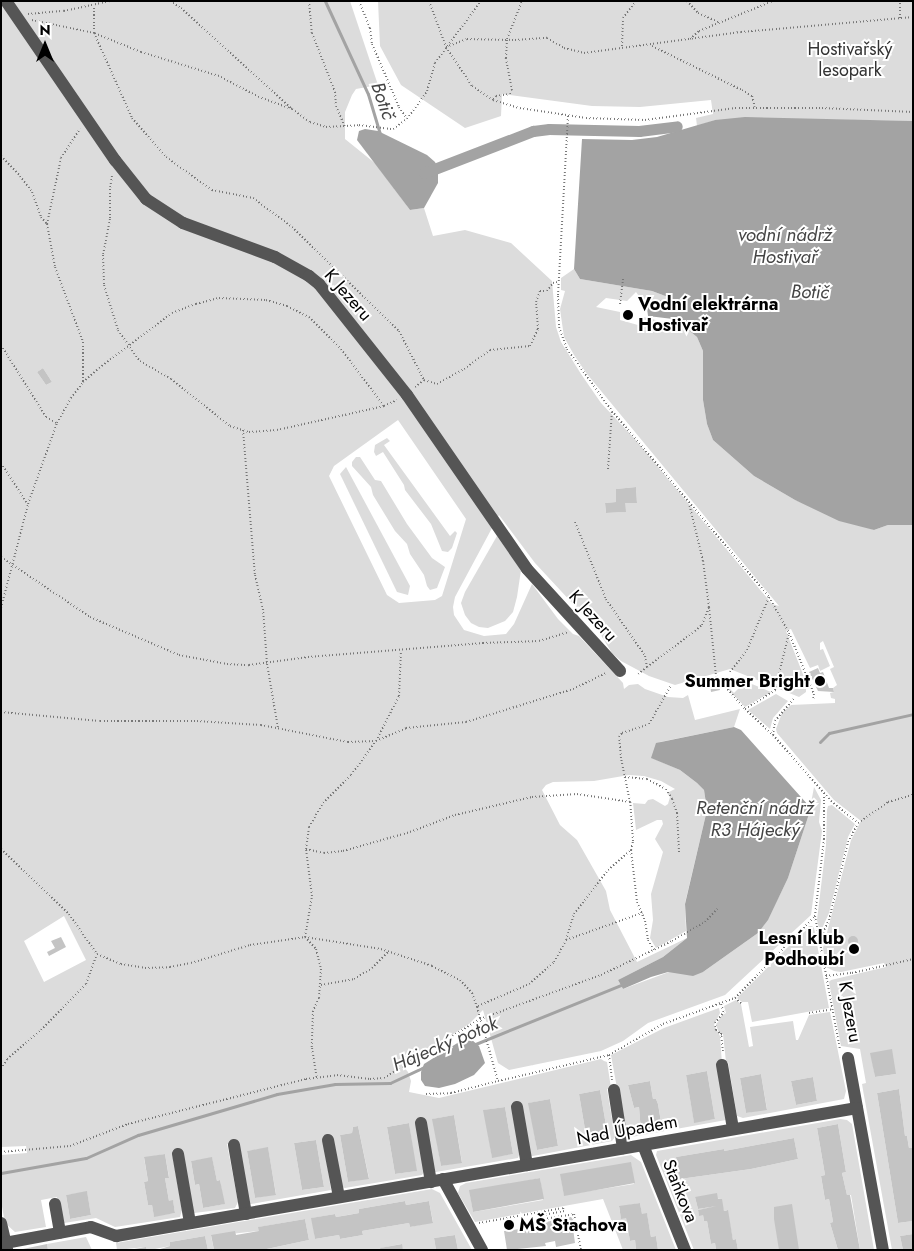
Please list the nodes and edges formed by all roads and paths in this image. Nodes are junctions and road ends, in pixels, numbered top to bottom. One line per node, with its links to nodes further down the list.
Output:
1 (6, 1): 14 (street, K Jezeru)
2 (110, 1): 13 (path)
3 (170, 1): 26 (path)
4 (309, 1): 31 (path)
5 (359, 1): 30 (path)
6 (429, 1): 23 (path)
7 (482, 1): 23 (path)
8 (522, 1): 19 (path)
9 (636, 1): 21 (path)
10 (687, 1): 17 (path)
11 (773, 1): 17 (path)
12 (900, 1): 16 (path)
13 (94, 6): 14 (path); 18 (path)
14 (16, 15): 18 (path); 28 (street, K Jezeru)
15 (913, 17): 16 (path)
16 (900, 18): 20 (path)
17 (719, 23): 20 (path)
18 (94, 33): 26 (path); 40 (path)
19 (507, 39): 21 (path); 23 (path); 24 (path)
20 (689, 40): 22 (path)
21 (622, 46): 22 (path)
22 (650, 46): 25 (path)
23 (446, 47): 24 (path); 30 (path)
24 (492, 100): 29 (path)
25 (755, 108): 27 (path); 29 (path)
26 (292, 109): 31 (path)
27 (913, 112)
28 (85, 116): 33 (street, K Jezeru); 34 (path)
29 (568, 116): 36 (path)
30 (407, 119): 31 (path)
31 (345, 127)
32 (1, 156): 34 (path)
33 (115, 160): 39 (path); 42 (street, K Jezeru)
34 (47, 224): 41 (path)
35 (623, 278): 37 (path)
36 (558, 280): 40 (path); 44 (path)
37 (620, 304)
38 (1, 344): 45 (path)
39 (128, 347): 41 (path); 43 (path); 46 (path)
40 (424, 380): 42 (path)
41 (83, 382): 45 (path)
42 (407, 395): 43 (path); 57 (street, K Jezeru)
43 (384, 406): 46 (path)
44 (612, 411): 48 (path); 49 (path)
45 (57, 424): 50 (path)
46 (244, 430): 60 (path)
47 (1, 463): 50 (path)
48 (608, 469)
49 (689, 500): 54 (path); 55 (path)
50 (28, 504): 53 (path)
51 (575, 522): 61 (path)
52 (1, 558): 53 (path)
53 (12, 564): 56 (path); 60 (path)
54 (769, 597): 58 (path); 63 (path)
55 (709, 607): 61 (path); 68 (path)
56 (1, 608)
57 (578, 625): 59 (path); 62 (street, K Jezeru)
58 (789, 633): 67 (path); 68 (path)
59 (401, 651): 60 (path); 72 (path)
60 (267, 664): 70 (path)
61 (647, 667): 64 (path)
62 (620, 671): 72 (path)
63 (730, 672)
64 (638, 674)
65 (670, 687): 73 (path)
66 (794, 698): 71 (path)
67 (813, 700)
68 (744, 709): 71 (path)
69 (1, 712): 70 (path)
70 (278, 728): 72 (path)
71 (773, 734): 74 (path)
72 (376, 741): 79 (path)
73 (626, 777): 76 (path); 81 (path)
74 (824, 793): 77 (path); 84 (path, K Jezeru)
75 (913, 795): 77 (path)
76 (630, 802): 79 (path); 80 (path)
77 (858, 823): 87 (path)
78 (1, 849): 90 (path)
79 (306, 849): 85 (path)
80 (631, 850): 83 (path); 86 (path)
81 (679, 852)
82 (717, 909): 88 (path)
83 (642, 912): 86 (path); 88 (path)
84 (814, 916): 87 (path, K Jezeru); 94 (path)
85 (304, 937): 89 (path); 90 (path); 93 (path)
86 (566, 940): 97 (path)
87 (819, 940): 92 (path, K Jezeru)
88 (654, 951): 100 (path)
89 (389, 952): 93 (path); 97 (path)
90 (97, 954): 104 (path)
91 (913, 959): 92 (path)
92 (826, 976): 98 (path, K Jezeru)
93 (321, 985): 105 (path)
94 (734, 998): 95 (path); 96 (path)
95 (741, 1003)
96 (721, 1004): 102 (path); 103 (path)
97 (477, 1007): 100 (path)
98 (833, 1009): 99 (path); 101 (path, K Jezeru)
99 (809, 1013)
100 (480, 1019): 105 (path); 106 (path)
101 (844, 1054): 110 (street, K Jezeru)
102 (609, 1055): 106 (path); 107 (path)
103 (722, 1065): 112 (street)
104 (1, 1069)
105 (316, 1078): 117 (path)
106 (498, 1081): 108 (path)
107 (614, 1090): 116 (street)
108 (426, 1094)
109 (517, 1107): 119 (street)
110 (857, 1108): 112 (street, Nad Úpadem); 132 (street, K Jezeru)
111 (421, 1123): 120 (street)
112 (733, 1129): 115 (street, Nad Úpadem)
113 (328, 1140): 121 (street)
114 (234, 1145): 123 (street)
115 (643, 1145): 116 (street, Nad Úpadem); 131 (street, Staňkova)
116 (623, 1148): 119 (street, Nad Úpadem)
117 (1, 1152)
118 (178, 1154): 125 (street)
119 (527, 1165): 120 (street, Nad Úpadem)
120 (437, 1180): 121 (street, Nad Úpadem); 129 (street)
121 (339, 1197): 123 (street, Nad Úpadem)
122 (55, 1204): 127 (street)
123 (246, 1214): 125 (street, Nad Úpadem)
124 (1, 1223): 128 (street)
125 (190, 1223): 127 (street, Nad Úpadem)
126 (480, 1223): 130 (path)
127 (60, 1233): 128 (street, Nad Úpadem)
128 (6, 1247)
129 (482, 1250)
130 (581, 1250)
131 (685, 1250)
132 (883, 1250)

